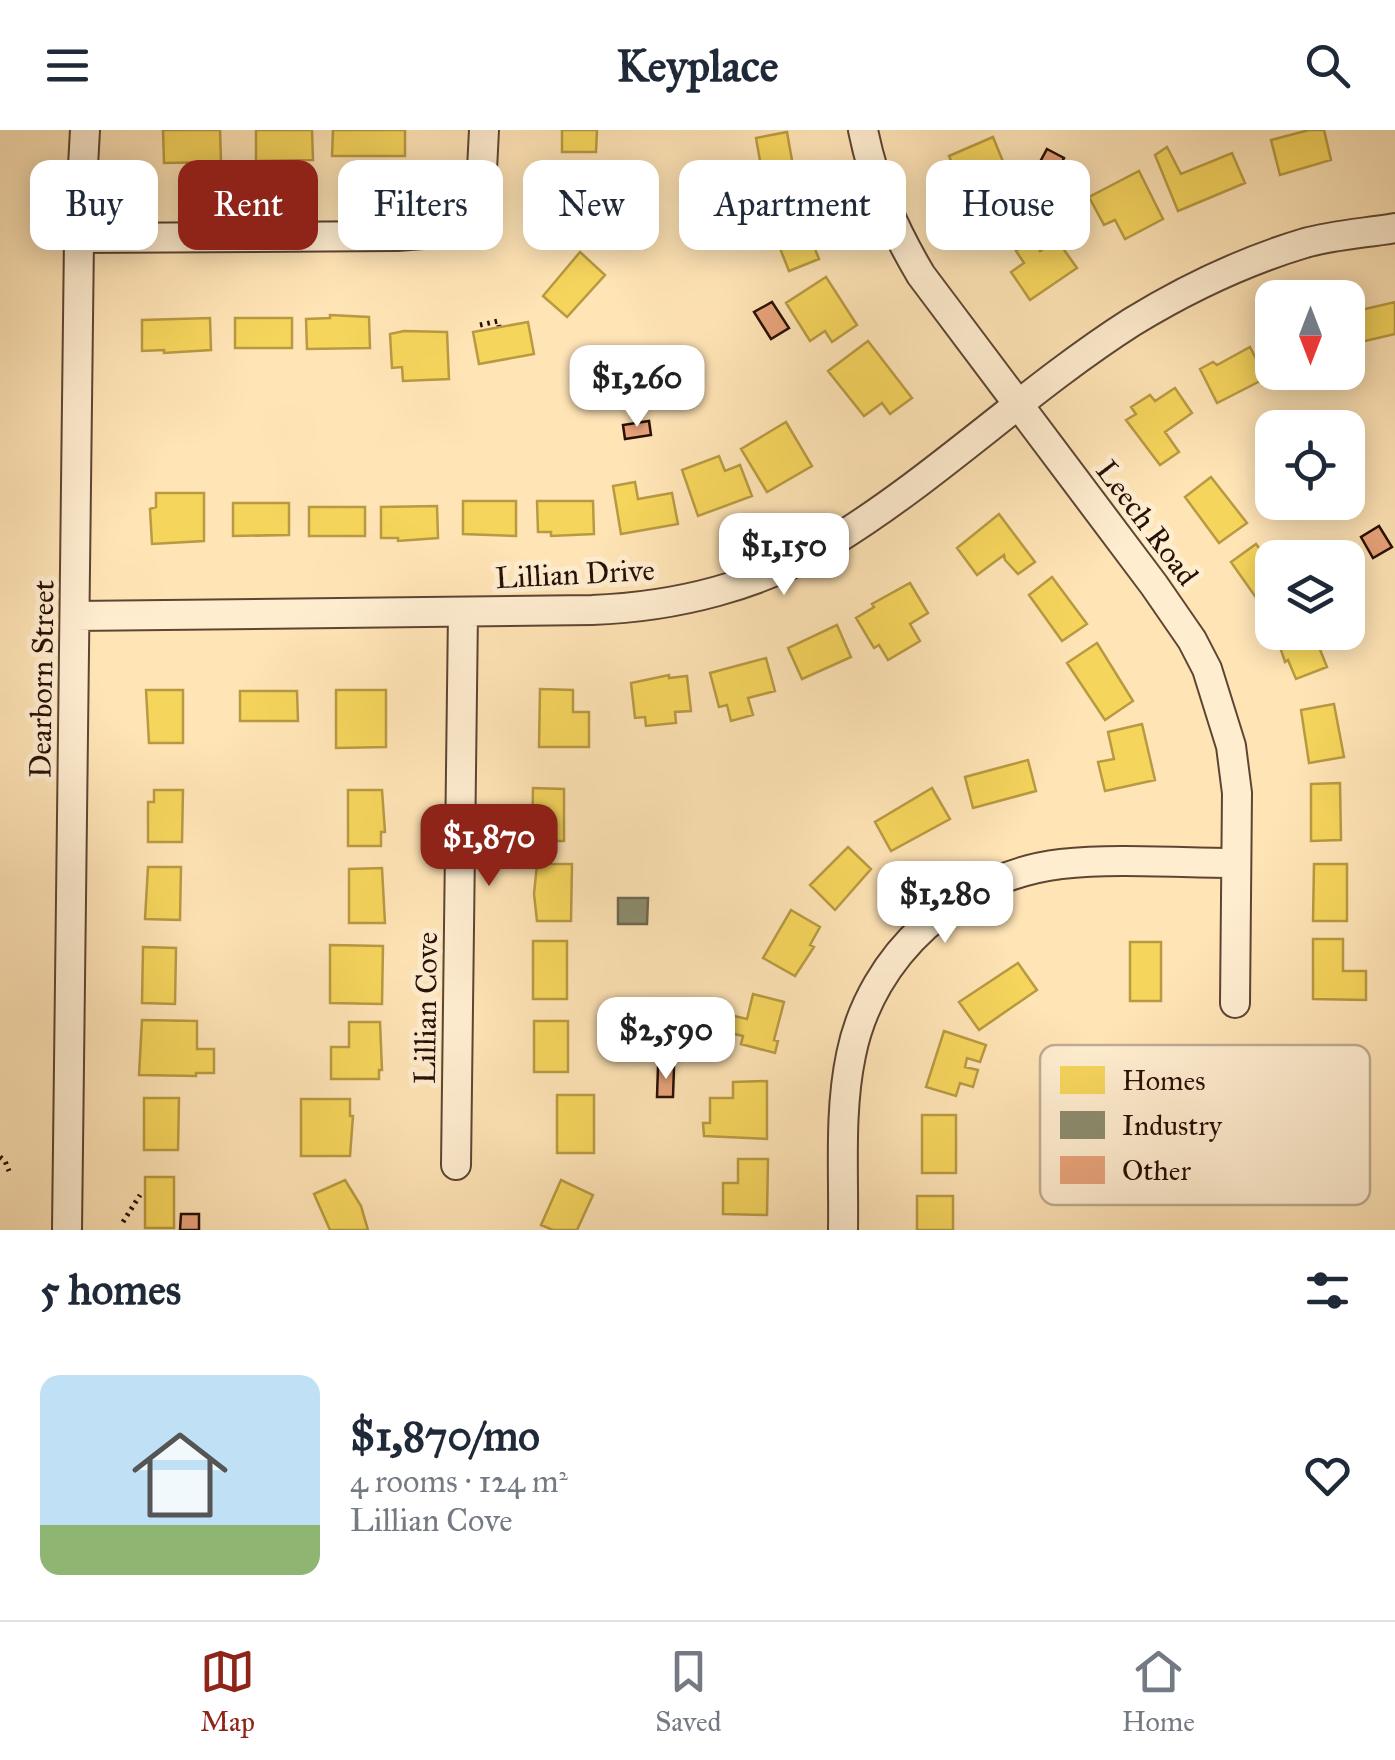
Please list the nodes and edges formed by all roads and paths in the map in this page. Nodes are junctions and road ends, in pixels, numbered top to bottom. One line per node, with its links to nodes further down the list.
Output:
1 (85, 130): 4 (street, Dearborn Street)
2 (484, 130): 6 (street)
3 (864, 130): 10 (street, Leech Road)
4 (81, 160)
5 (1395, 228): 10 (street, Lillian Drive)
6 (158, 238)
7 (79, 250): 12 (street, Dearborn Street)
8 (480, 325): 9 (path)
9 (499, 326)
10 (1018, 405): 11 (street, Lillian Drive); 13 (street, Leech Road)
11 (463, 612): 12 (street, Lillian Drive); 16 (street, Lillian Cove)
12 (75, 616): 20 (street, Dearborn Street)
13 (1236, 863): 14 (street, Leech Road); 21 (street)
14 (1235, 1003)
15 (0, 1158): 17 (path)
16 (456, 1165)
17 (9, 1171)
18 (140, 1196): 19 (path)
19 (123, 1222)
20 (67, 1230)
21 (843, 1230)

